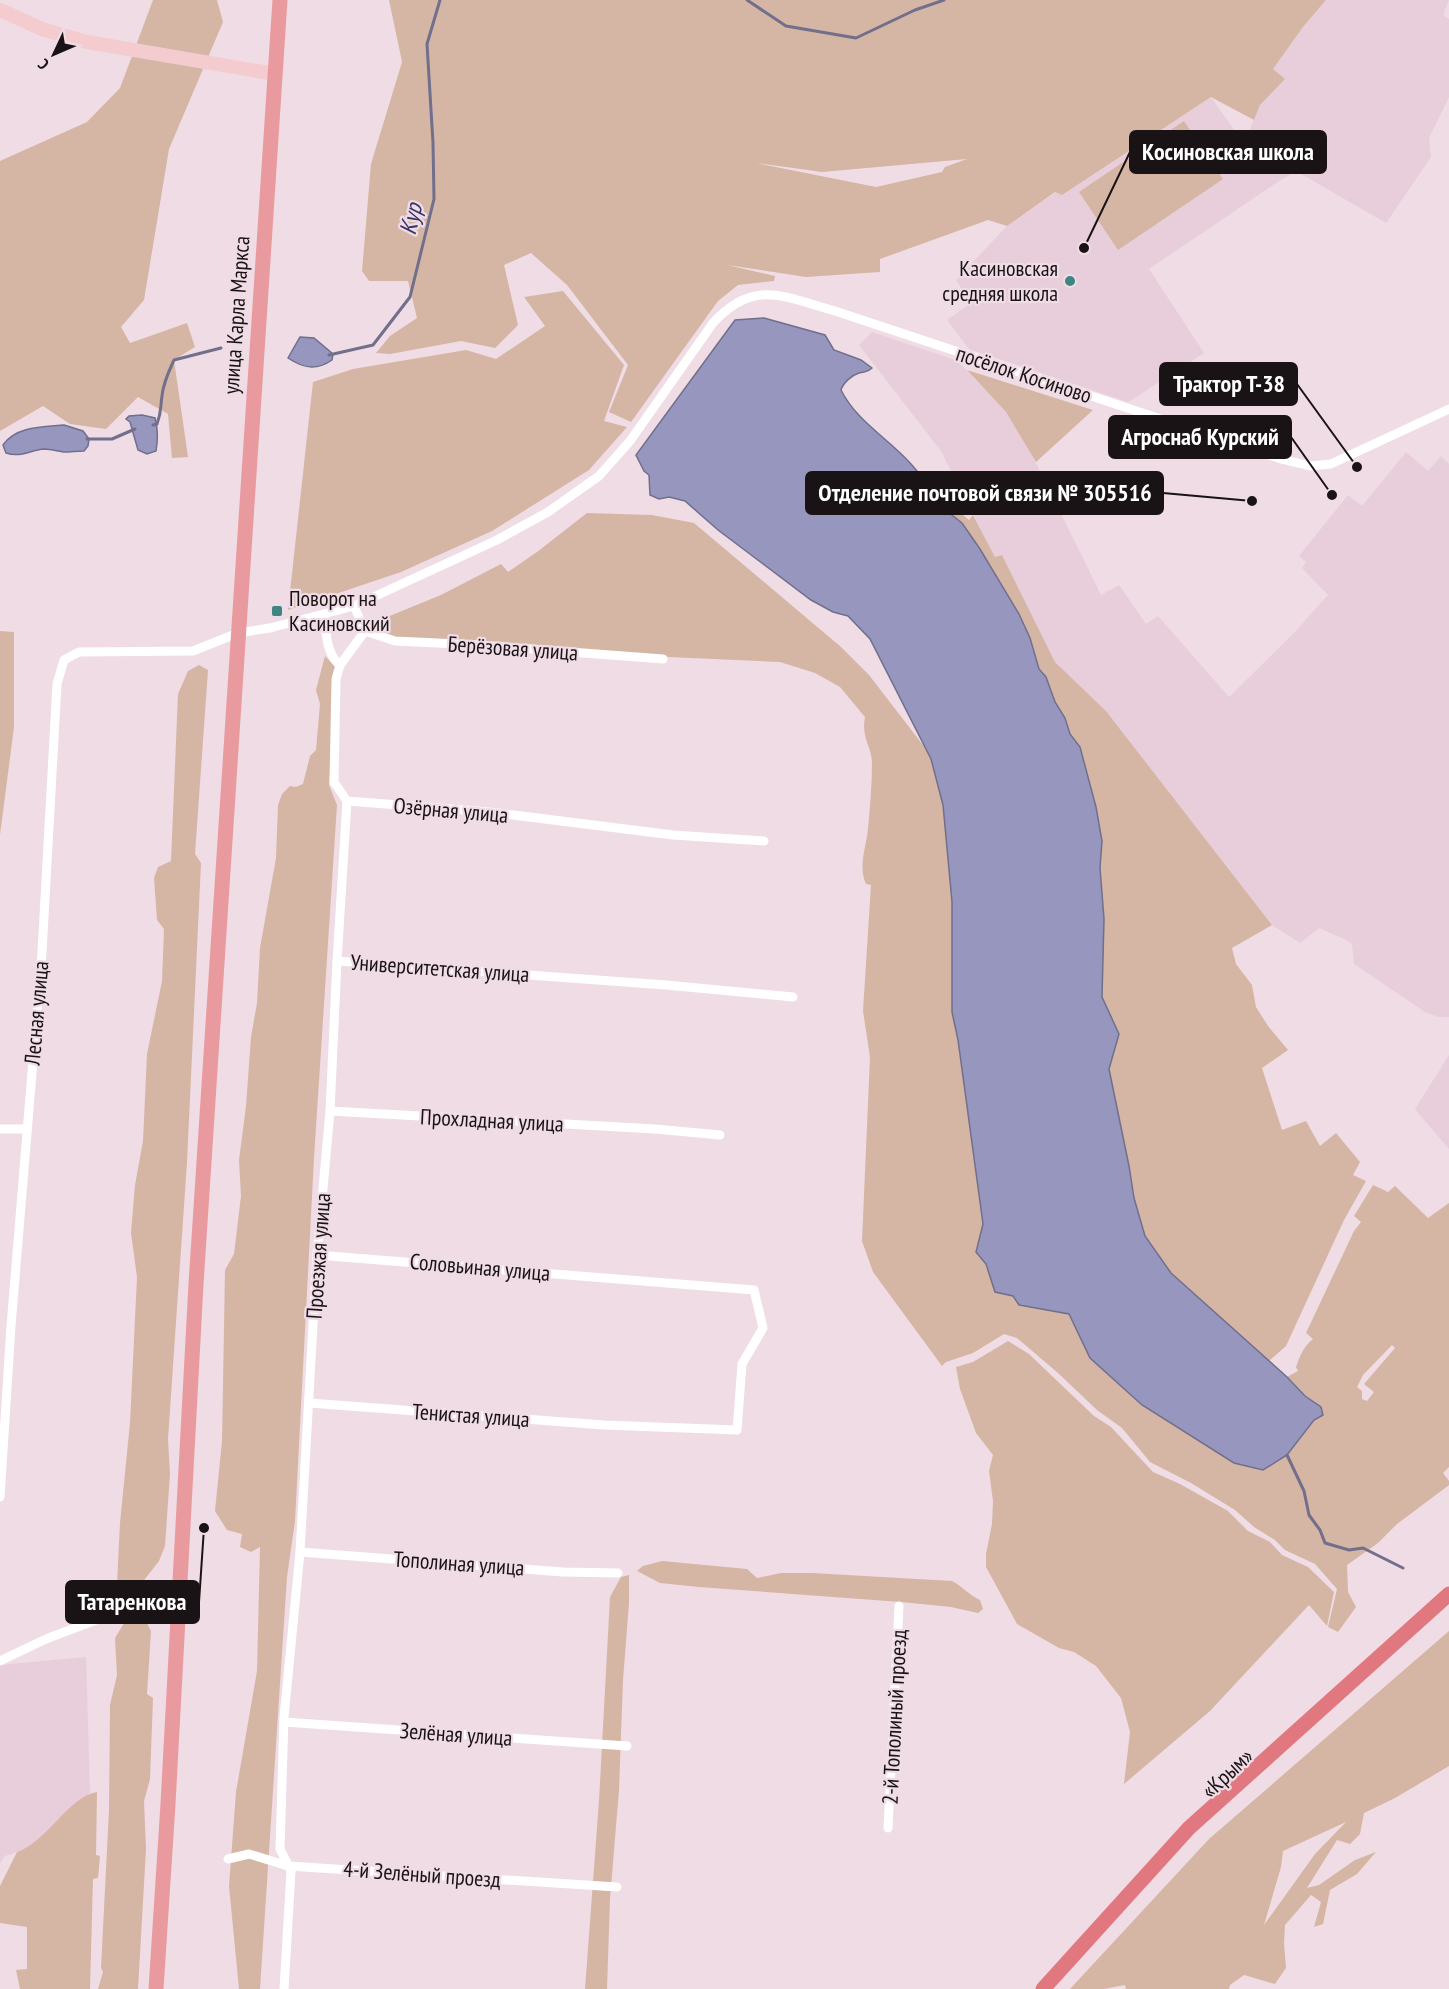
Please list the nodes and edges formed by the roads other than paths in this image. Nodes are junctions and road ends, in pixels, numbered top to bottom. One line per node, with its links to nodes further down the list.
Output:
1 (279, 0): 3 (main road, улица Карла Маркса)
2 (0, 10): 3 (main road)
3 (275, 74): 8 (main road, улица Карла Маркса)
4 (1449, 409): 5 (street, посёлок Косиново)
5 (354, 606): 6 (street, посёлок Косиново); 7 (street)
6 (324, 615): 8 (street, посёлок Косиново); 11 (street)
7 (365, 632): 10 (street, Берёзовая улица); 11 (street)
8 (238, 633): 9 (street, посёлок Косиново); 30 (main road, улица Карла Маркса)
9 (193, 651): 18 (street, Лесная улица)
10 (663, 659)
11 (340, 665): 12 (street)
12 (347, 801): 13 (street, Озёрная улица); 14 (street, Университетская улица)
13 (764, 841)
14 (337, 961): 15 (street, Университетская улица); 16 (street, Проезжая улица)
15 (794, 997)
16 (330, 1111): 19 (street, Прохладная улица); 20 (street, Проезжая улица)
17 (0, 1129): 18 (street)
18 (27, 1129): 22 (street, Лесная улица)
19 (720, 1135)
20 (317, 1255): 23 (street, Проезжая улица); 24 (street, Соловьиная улица)
21 (0, 1326): 22 (street)
22 (11, 1326): 25 (street, Лесная улица)
23 (309, 1403): 24 (street, Тенистая улица); 26 (street, Проезжая улица)
24 (634, 1426)
25 (0, 1497)
26 (300, 1552): 27 (street, Тополиная улица); 33 (street, Проезжая улица)
27 (618, 1573)
28 (1449, 1594): 41 (highway)
29 (1449, 1604): 42 (highway, «Крым»)
30 (178, 1606): 32 (street); 39 (main road, улица Карла Маркса)
31 (899, 1606): 35 (street, 2-й Тополиный проезд)
32 (0, 1660)
33 (284, 1722): 34 (street, Зелёная улица); 37 (street, Проезжая улица)
34 (627, 1746)
35 (888, 1828)
36 (228, 1859): 37 (street, 4-й Зелёный проезд)
37 (288, 1866): 38 (street, 4-й Зелёный проезд); 40 (street, Проезжая улица)
38 (618, 1887)
39 (156, 1989)
40 (284, 1989)
41 (1043, 1989)
42 (1051, 1989)

